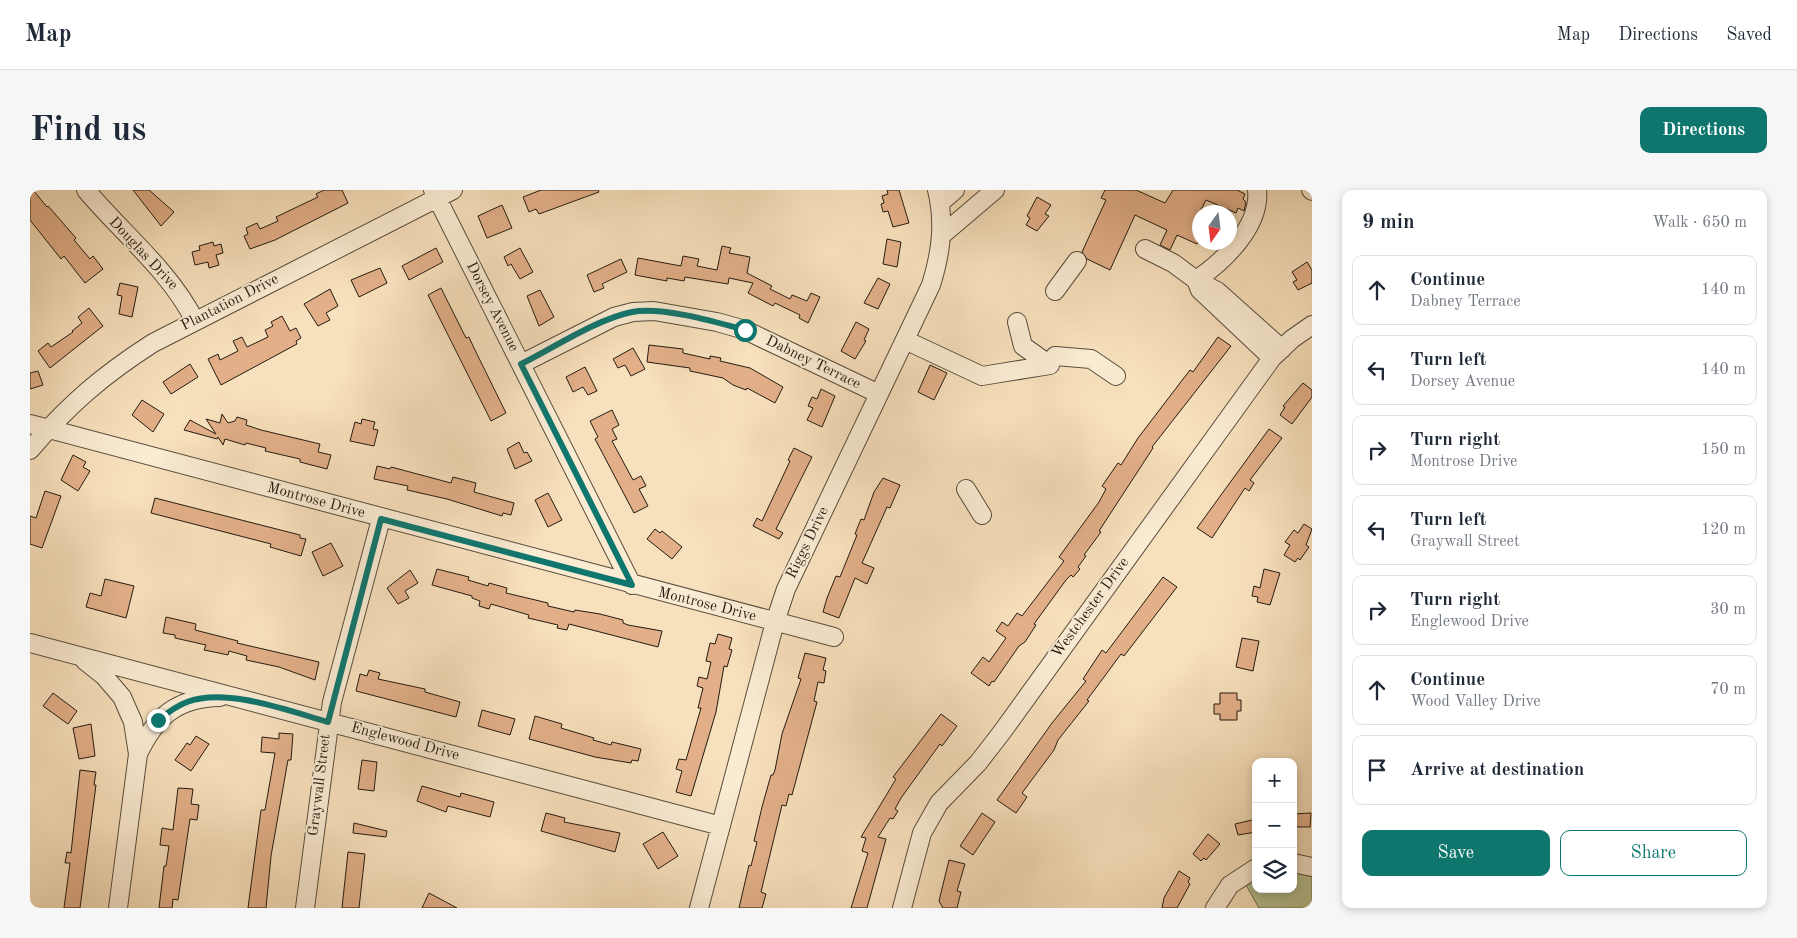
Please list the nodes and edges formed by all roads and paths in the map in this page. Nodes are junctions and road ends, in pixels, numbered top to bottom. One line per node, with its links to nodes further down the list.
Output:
1 (86, 190): 13 (street, Douglas Drive)
2 (453, 190): 6 (street, Plantation Drive)
3 (955, 190): 7 (street)
4 (995, 190): 8 (street)
5 (1257, 190): 11 (street)
6 (435, 194): 13 (street, Plantation Drive); 19 (street, Dorsey Avenue)
7 (939, 197): 8 (street, Riggs Drive)
8 (942, 235): 16 (street, Riggs Drive)
9 (1145, 249): 11 (street)
10 (1077, 261): 12 (street)
11 (1196, 280): 17 (street)
12 (1055, 291)
13 (195, 321): 23 (street, Plantation Drive)
14 (1017, 322): 16 (street)
15 (1312, 325): 17 (street, Westchester Drive)
16 (905, 340): 21 (street, Riggs Drive)
17 (1277, 353): 43 (street, Westchester Drive)
18 (1055, 356): 20 (street)
19 (521, 364): 21 (street, Dabney Terrace); 28 (street, Dorsey Avenue)
20 (1116, 376)
21 (879, 394): 29 (street, Riggs Drive)
22 (30, 424): 23 (street, Montrose Drive)
23 (48, 429): 24 (street, Plantation Drive); 27 (street, Montrose Drive)
24 (30, 450)
25 (966, 489): 26 (street)
26 (982, 515)
27 (381, 519): 28 (street, Montrose Drive); 34 (street, Graywall Street)
28 (632, 585): 29 (street, Montrose Drive)
29 (775, 622): 30 (street, Montrose Drive); 36 (street, Riggs Drive)
30 (834, 637)
31 (30, 643): 32 (street, Englewood Drive)
32 (78, 656): 33 (street, Englewood Drive); 35 (street)
33 (270, 706): 34 (street, Englewood Drive); 35 (street)
34 (328, 722): 36 (street, Englewood Drive); 41 (street, Graywall Street)
35 (138, 754): 40 (street)
36 (721, 826): 42 (street, Riggs Drive)
37 (1297, 863): 38 (street)
38 (1312, 867)
39 (1252, 871): 44 (street)
40 (118, 908)
41 (305, 908)
42 (699, 908)
43 (902, 908)
44 (1215, 908)

